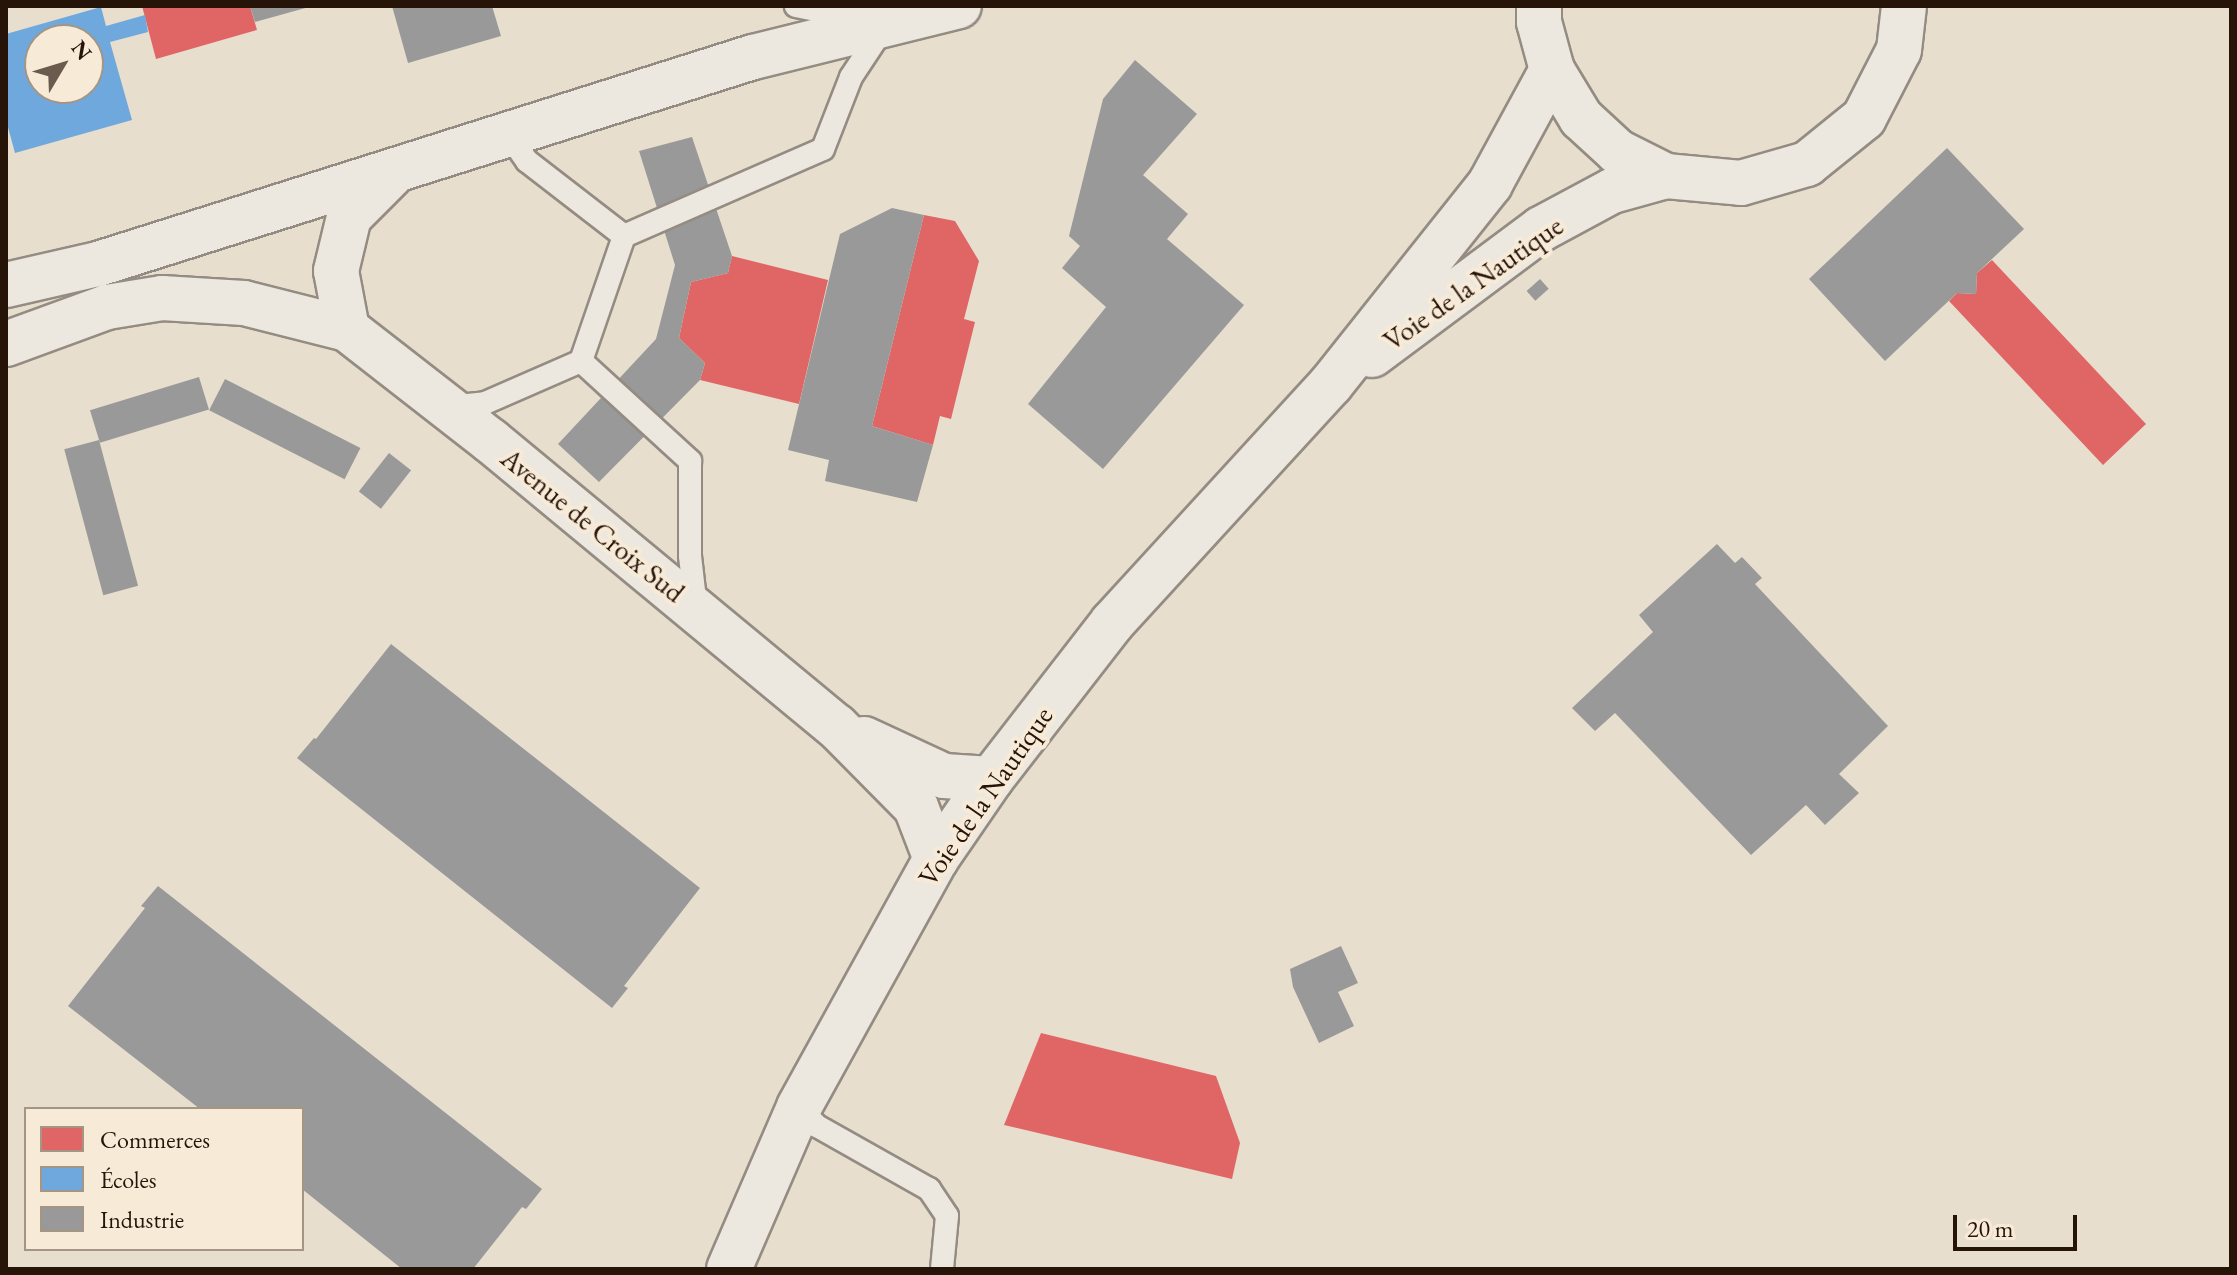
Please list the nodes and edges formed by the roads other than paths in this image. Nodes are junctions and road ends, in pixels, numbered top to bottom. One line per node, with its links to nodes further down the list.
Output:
1 (796, 6): 5 (lane)
2 (959, 6): 5 (street)
3 (1539, 6): 6 (street)
4 (1904, 6): 9 (street)
5 (886, 24): 7 (street); 10 (lane)
6 (1552, 70): 9 (street); 15 (street, Voie de la Nautique)
7 (508, 134): 8 (street); 10 (lane)
8 (396, 170): 11 (street); 12 (street)
9 (1666, 176): 15 (street, Voie de la Nautique)
10 (624, 236): 14 (lane)
11 (6, 285)
12 (347, 329): 13 (street, Avenue de Croix Sud); 16 (street, Avenue de Croix Sud)
13 (6, 344)
14 (581, 361): 16 (lane); 17 (lane)
15 (1331, 384): 19 (street, Voie de la Nautique)
16 (448, 407): 17 (street, Avenue de Croix Sud)
17 (696, 610): 18 (street, Avenue de Croix Sud)
18 (836, 726): 19 (street, Avenue de Croix Sud); 20 (street, Avenue de Croix Sud)
19 (991, 779): 20 (street, Voie de la Nautique)
20 (936, 859): 21 (street, Voie de la Nautique)
21 (799, 1107): 22 (street, Voie de la Nautique); 23 (lane)
22 (729, 1269)
23 (942, 1269)

